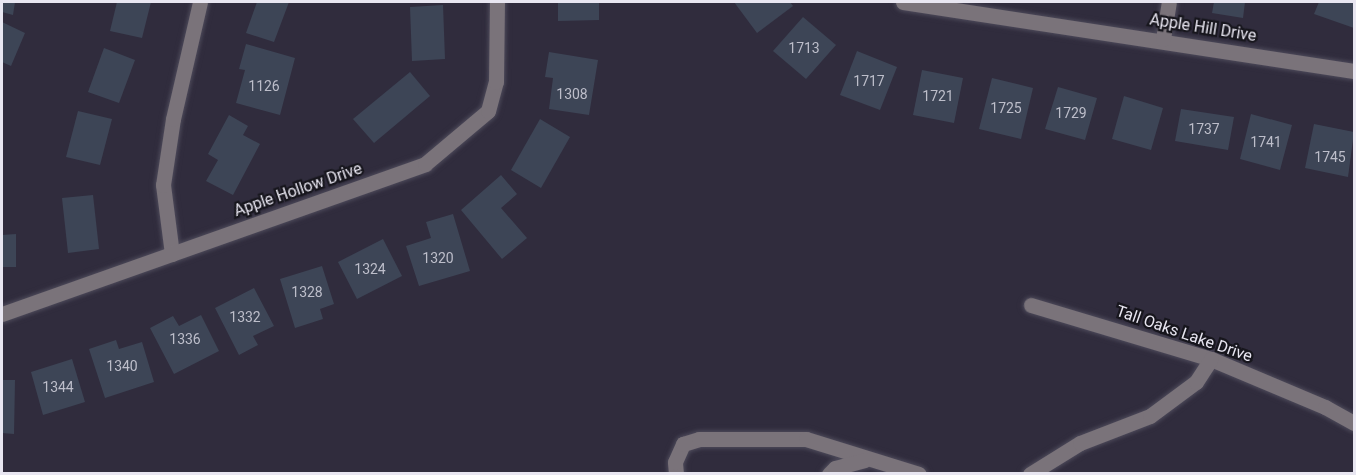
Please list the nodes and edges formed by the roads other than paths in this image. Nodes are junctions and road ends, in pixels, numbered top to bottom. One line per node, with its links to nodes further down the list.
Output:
1 (200, 2): 7 (street)
2 (497, 2): 7 (street, Apple Hollow Drive)
3 (903, 2): 5 (street, Apple Hill Drive)
4 (1169, 2): 5 (street)
5 (1163, 39): 6 (street, Apple Hill Drive)
6 (1354, 71)
7 (172, 254): 9 (street, Apple Hollow Drive)
8 (1031, 305): 10 (street, Tall Oaks Lake Drive)
9 (2, 314)
10 (1211, 359): 11 (street, Tall Oaks Lake Drive); 16 (street)
11 (1354, 423)
12 (865, 460): 13 (street); 14 (street); 15 (street)
13 (676, 474)
14 (829, 474)
15 (919, 474)
16 (1030, 474)

